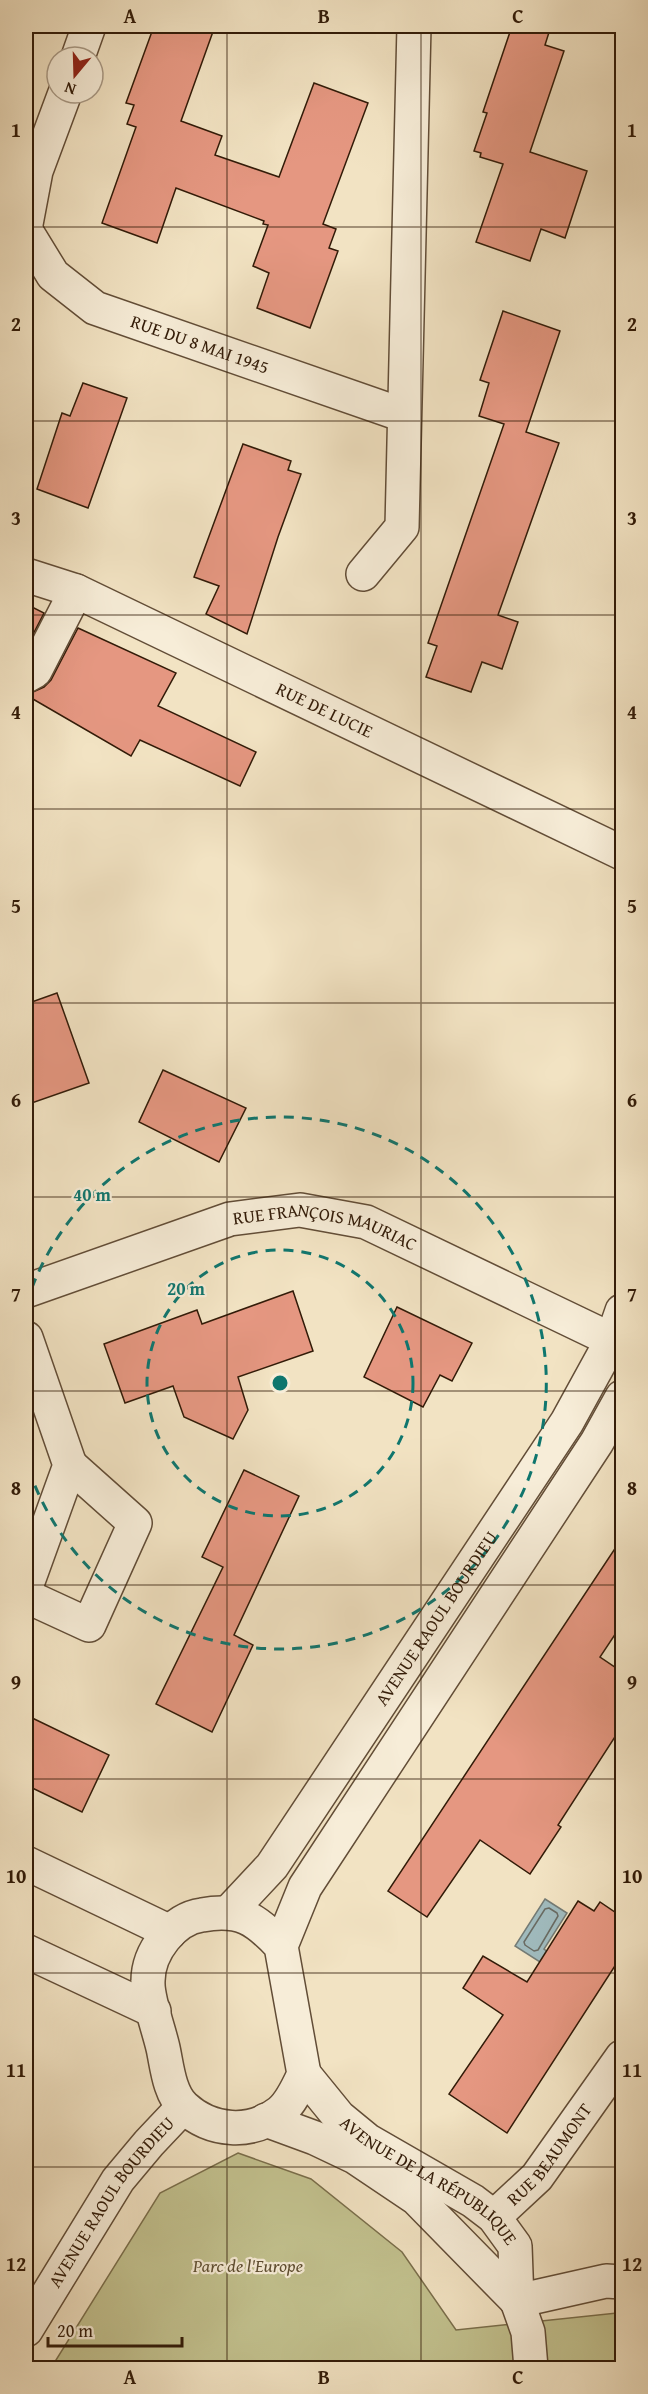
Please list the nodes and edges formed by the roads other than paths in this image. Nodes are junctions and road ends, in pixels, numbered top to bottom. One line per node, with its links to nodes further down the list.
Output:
1 (89, 26): 3 (street)
2 (414, 26): 7 (street)
3 (82, 45)
4 (61, 105): 5 (street)
5 (26, 224)
6 (26, 231): 7 (street, RUE DU 8 MAI 1945)
7 (403, 415): 8 (street)
8 (363, 574)
9 (26, 575): 10 (street, RUE DE LUCIE)
10 (76, 591): 11 (street); 12 (street, RUE DE LUCIE)
11 (26, 676)
12 (622, 853)
13 (26, 1291): 14 (street, RUE FRANÇOIS MAURIAC)
14 (617, 1325): 21 (street, AVENUE RAOUL BOURDIEU)
15 (26, 1338): 17 (street)
16 (622, 1397): 23 (street, AVENUE RAOUL BOURDIEU)
17 (70, 1465): 18 (street); 19 (street)
18 (26, 1587)
19 (26, 1596)
20 (26, 1863): 22 (street)
21 (229, 1912): 22 (street, AVENUE RAOUL BOURDIEU); 23 (street, AVENUE RAOUL BOURDIEU)
22 (170, 1932): 25 (street, AVENUE RAOUL BOURDIEU)
23 (281, 1946): 27 (street)
24 (26, 1951): 25 (street)
25 (154, 2011): 28 (street, AVENUE RAOUL BOURDIEU)
26 (622, 2057): 30 (street, RUE BEAUMONT)
27 (304, 2074): 29 (street, AVENUE RAOUL BOURDIEU); 30 (street, AVENUE DE LA RÉPUBLIQUE)
28 (183, 2106): 29 (street, AVENUE RAOUL BOURDIEU); 33 (street, AVENUE RAOUL BOURDIEU)
29 (266, 2120): 32 (street, AVENUE DE LA RÉPUBLIQUE)
30 (494, 2217): 32 (street, AVENUE DE LA RÉPUBLIQUE)
31 (622, 2282): 32 (street)
32 (517, 2301): 34 (street, AVENUE DE LA RÉPUBLIQUE)
33 (26, 2330)
34 (531, 2368)

